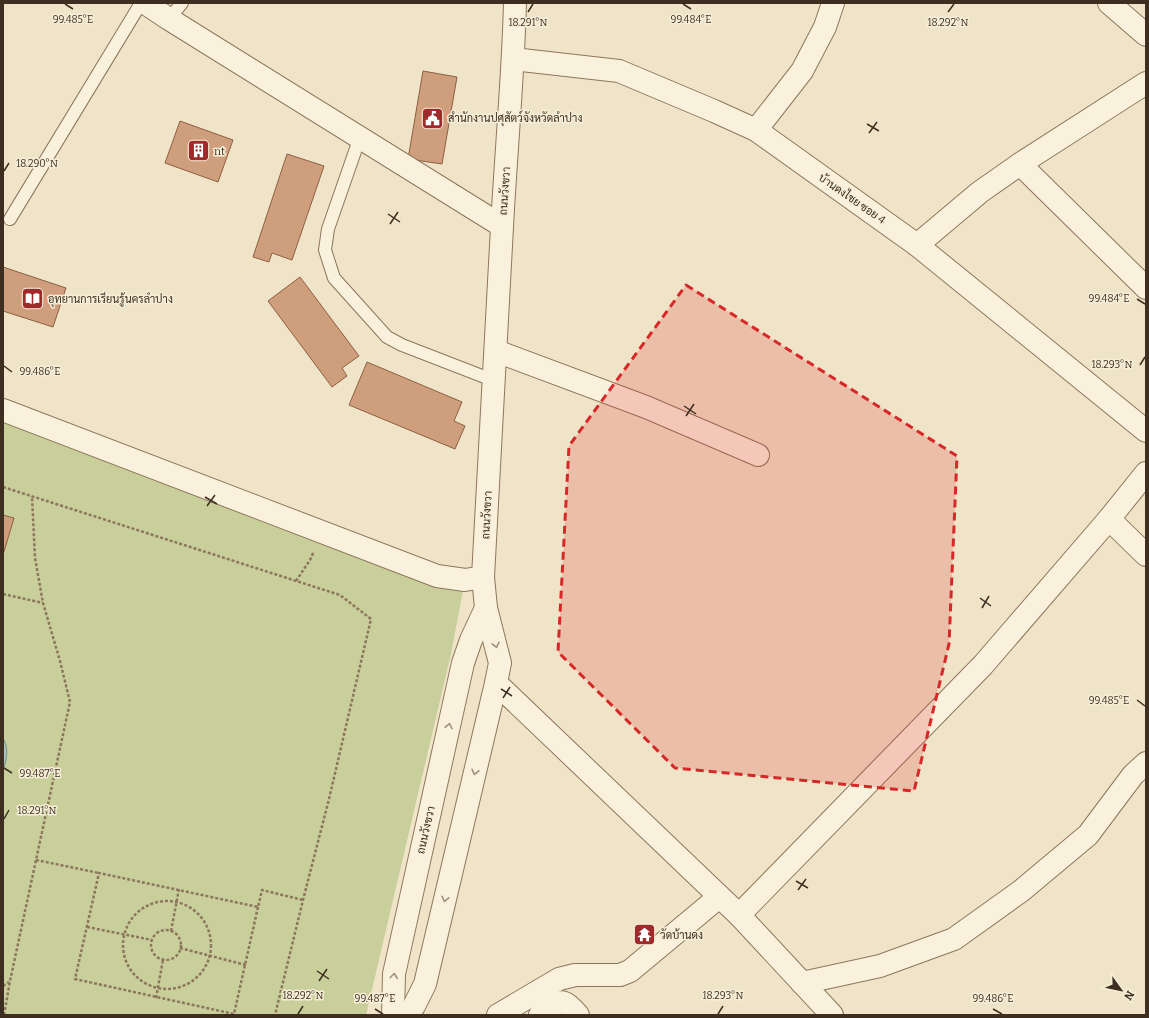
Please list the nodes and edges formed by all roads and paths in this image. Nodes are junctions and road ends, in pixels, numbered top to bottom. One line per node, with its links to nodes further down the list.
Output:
1 (141, 3): 13 (lane)
2 (145, 3): 6 (street)
3 (515, 3): 8 (street, ถนนวังขวา)
4 (833, 3): 10 (street)
5 (1110, 3): 7 (street)
6 (175, 11): 11 (street)
7 (1146, 35)
8 (513, 59): 10 (street, บ้านดงไชย ซอย 4); 14 (street, ถนนวังขวา)
9 (1146, 82): 12 (street)
10 (756, 130): 15 (street, บ้านดงไชย ซอย 4)
11 (360, 138): 14 (street); 18 (lane)
12 (1020, 164): 15 (street); 16 (street)
13 (10, 219)
14 (502, 226): 17 (street, ถนนวังขวา)
15 (917, 245): 20 (street, บ้านดงไชย ซอย 4)
16 (1146, 288)
17 (496, 351): 18 (street, ถนนวังขวา); 21 (street)
18 (495, 381): 28 (street, ถนนวังขวา)
19 (3, 410): 26 (street)
20 (1146, 431)
21 (758, 455)
22 (1146, 473): 25 (street)
23 (3, 487): 24 (path)
24 (32, 496): 29 (path); 31 (path)
25 (1109, 519): 27 (street); 42 (street)
26 (322, 532): 28 (street); 29 (path)
27 (1146, 555)
28 (483, 577): 32 (street, ถนนวังขวา)
29 (296, 581): 39 (path)
30 (3, 594): 31 (path)
31 (43, 603): 35 (path)
32 (486, 608): 33 (street, one-way to 33); 58 (street, ถนนวังขวา, one-way to 32)
33 (496, 683): 38 (street); 59 (street, one-way to 59)
34 (1146, 763): 52 (street)
35 (36, 860): 36 (path); 51 (path)
36 (99, 873): 37 (path); 43 (path)
37 (179, 889): 40 (path); 41 (path)
38 (719, 897): 42 (street); 60 (street)
39 (302, 900): 41 (path); 57 (path)
40 (177, 902): 44 (path); 45 (path); 48 (path)
41 (258, 907): 50 (path)
42 (739, 916): 52 (street)
43 (87, 927): 45 (path); 55 (path)
44 (171, 932): 46 (path); 47 (path)
45 (124, 934): 46 (path); 54 (path)
46 (152, 940): 49 (path)
47 (180, 948): 48 (path); 49 (path)
48 (209, 956): 50 (path); 54 (path)
49 (163, 960): 54 (path)
50 (246, 965): 55 (path)
51 (10, 981): 53 (path); 56 (path)
52 (802, 983): 63 (street)
53 (3, 986)
54 (158, 988): 55 (path)
55 (156, 998)
56 (4, 1015)
57 (275, 1015)
58 (393, 1015)
59 (408, 1015)
60 (498, 1015)
61 (540, 1015): 62 (street)
62 (578, 1015)
63 (832, 1015)

